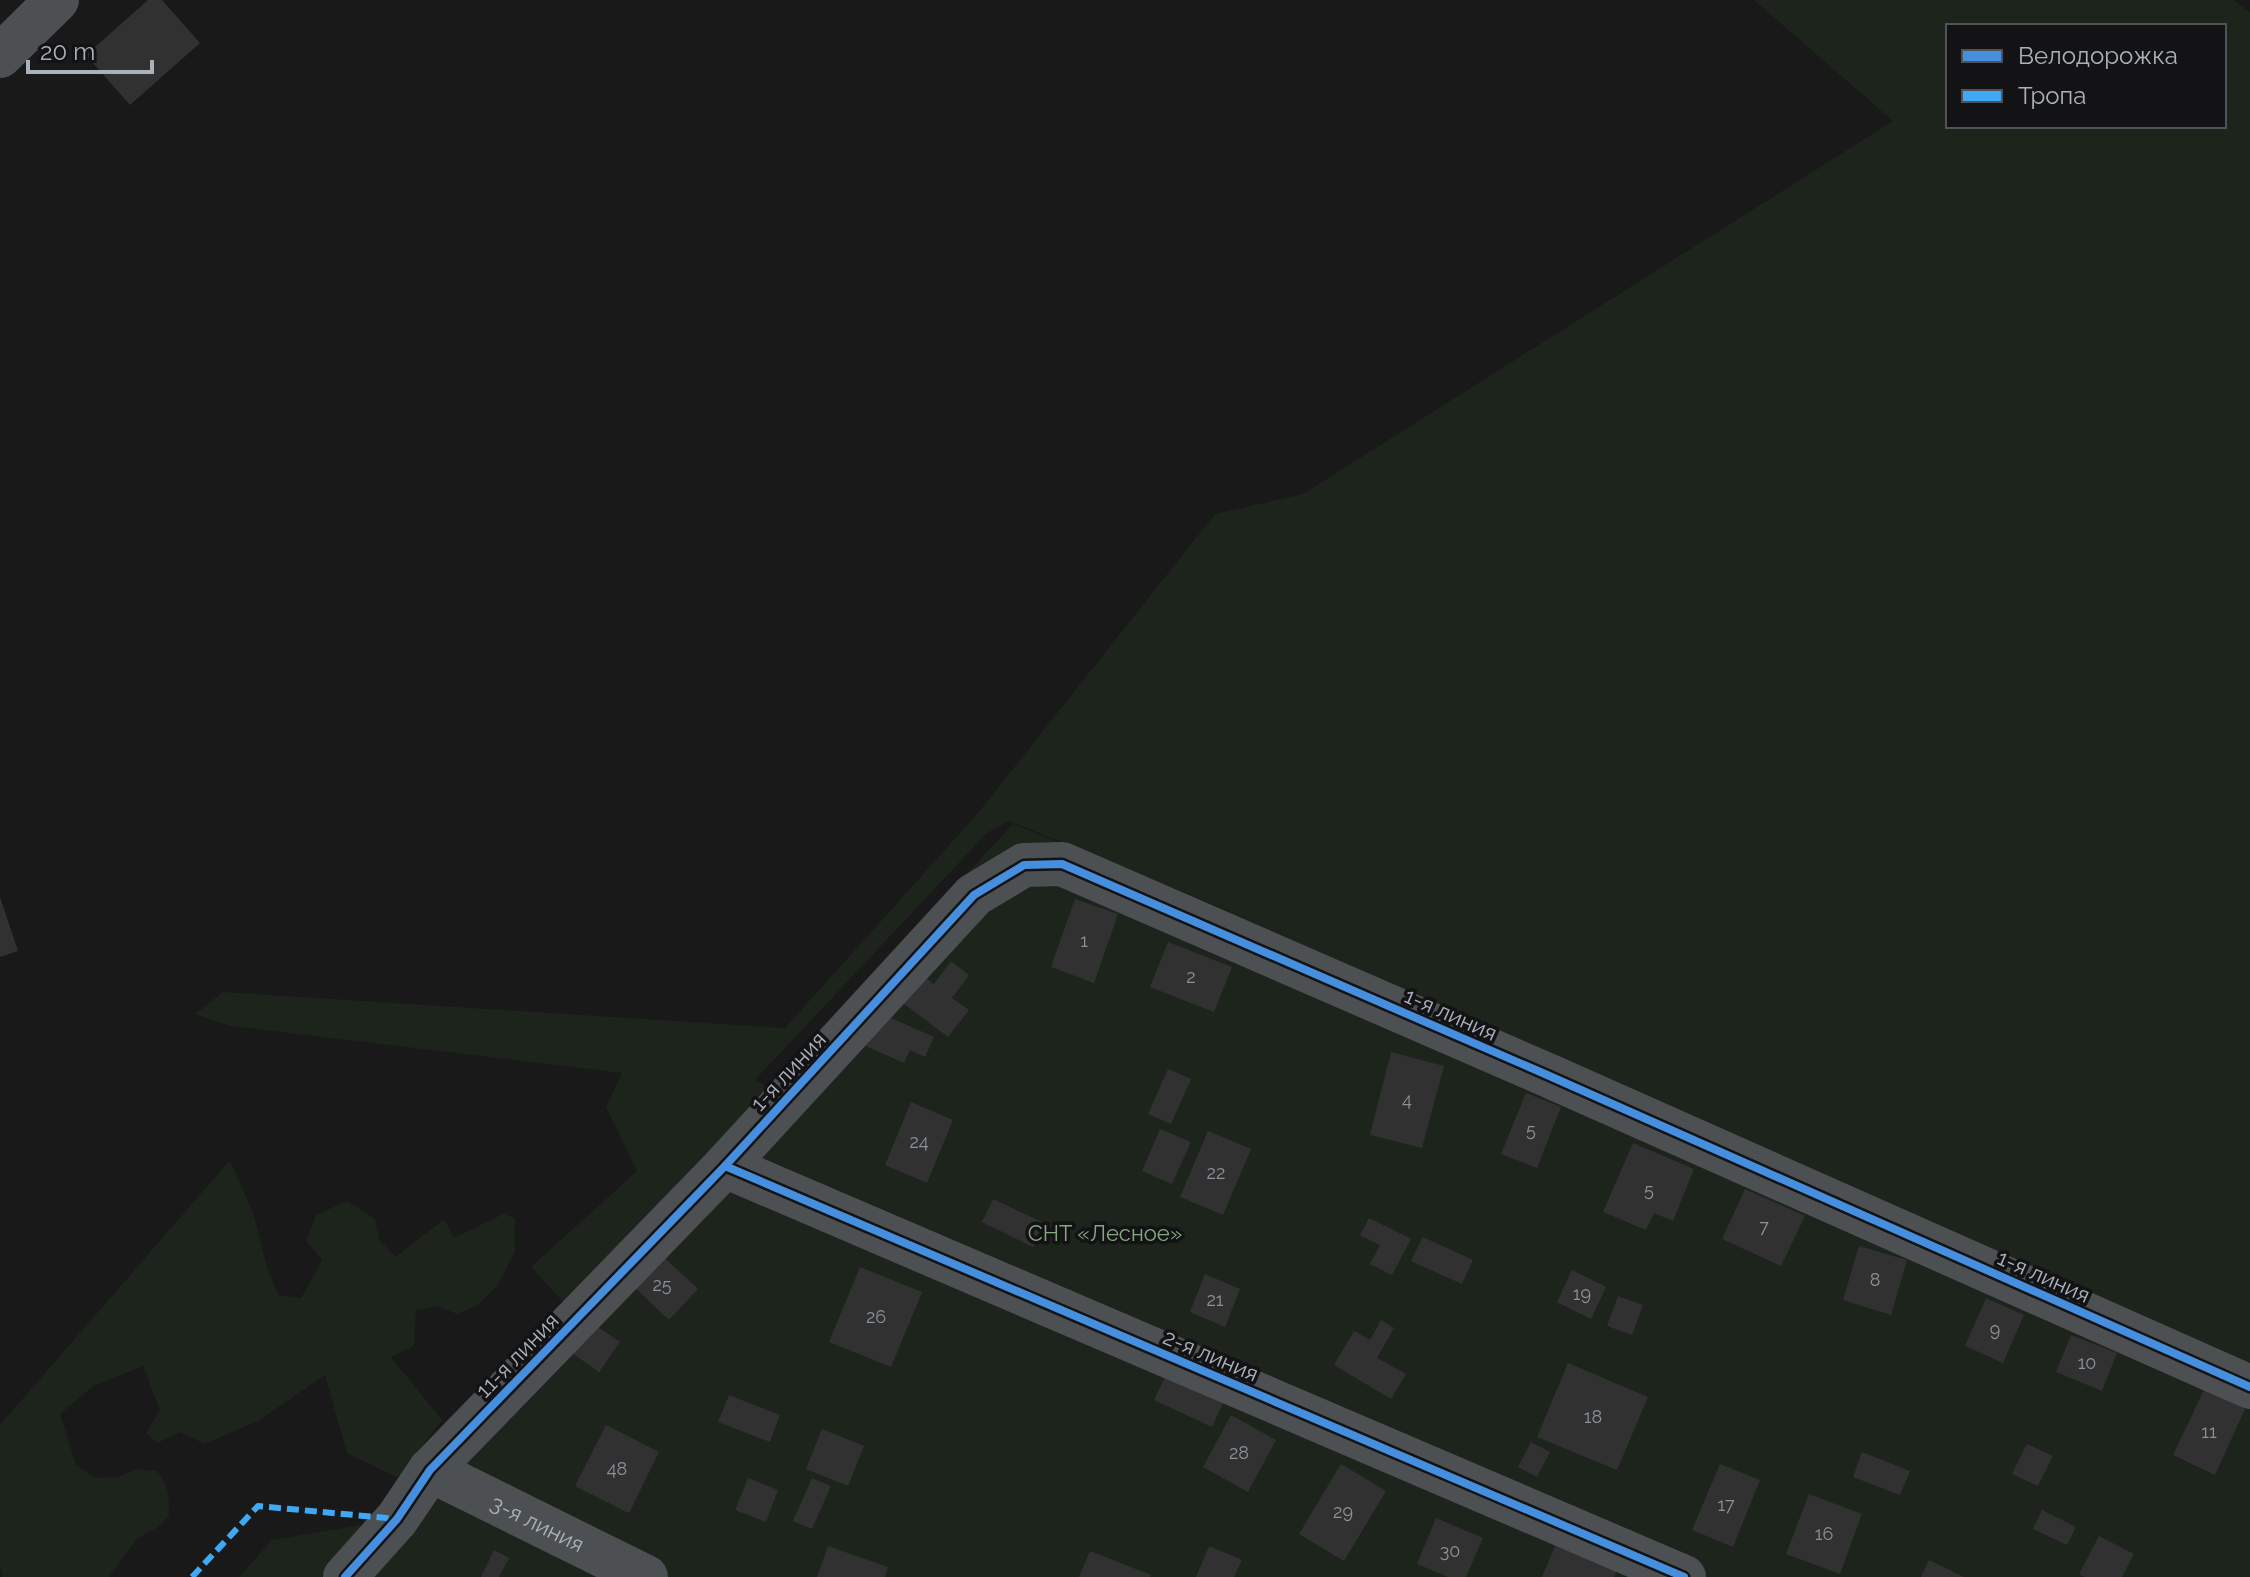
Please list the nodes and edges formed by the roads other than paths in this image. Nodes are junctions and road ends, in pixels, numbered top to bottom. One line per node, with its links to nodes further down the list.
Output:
1 (57, 0): 2 (street)
2 (0, 56)
3 (725, 1166): 4 (street, 1-я линия); 5 (street, 11-я линия); 8 (street, 2-я линия)
4 (2250, 1387)
5 (430, 1470): 6 (street, 11-я линия); 7 (street, 3-я линия)
6 (345, 1577)
7 (646, 1577)
8 (1684, 1577)

